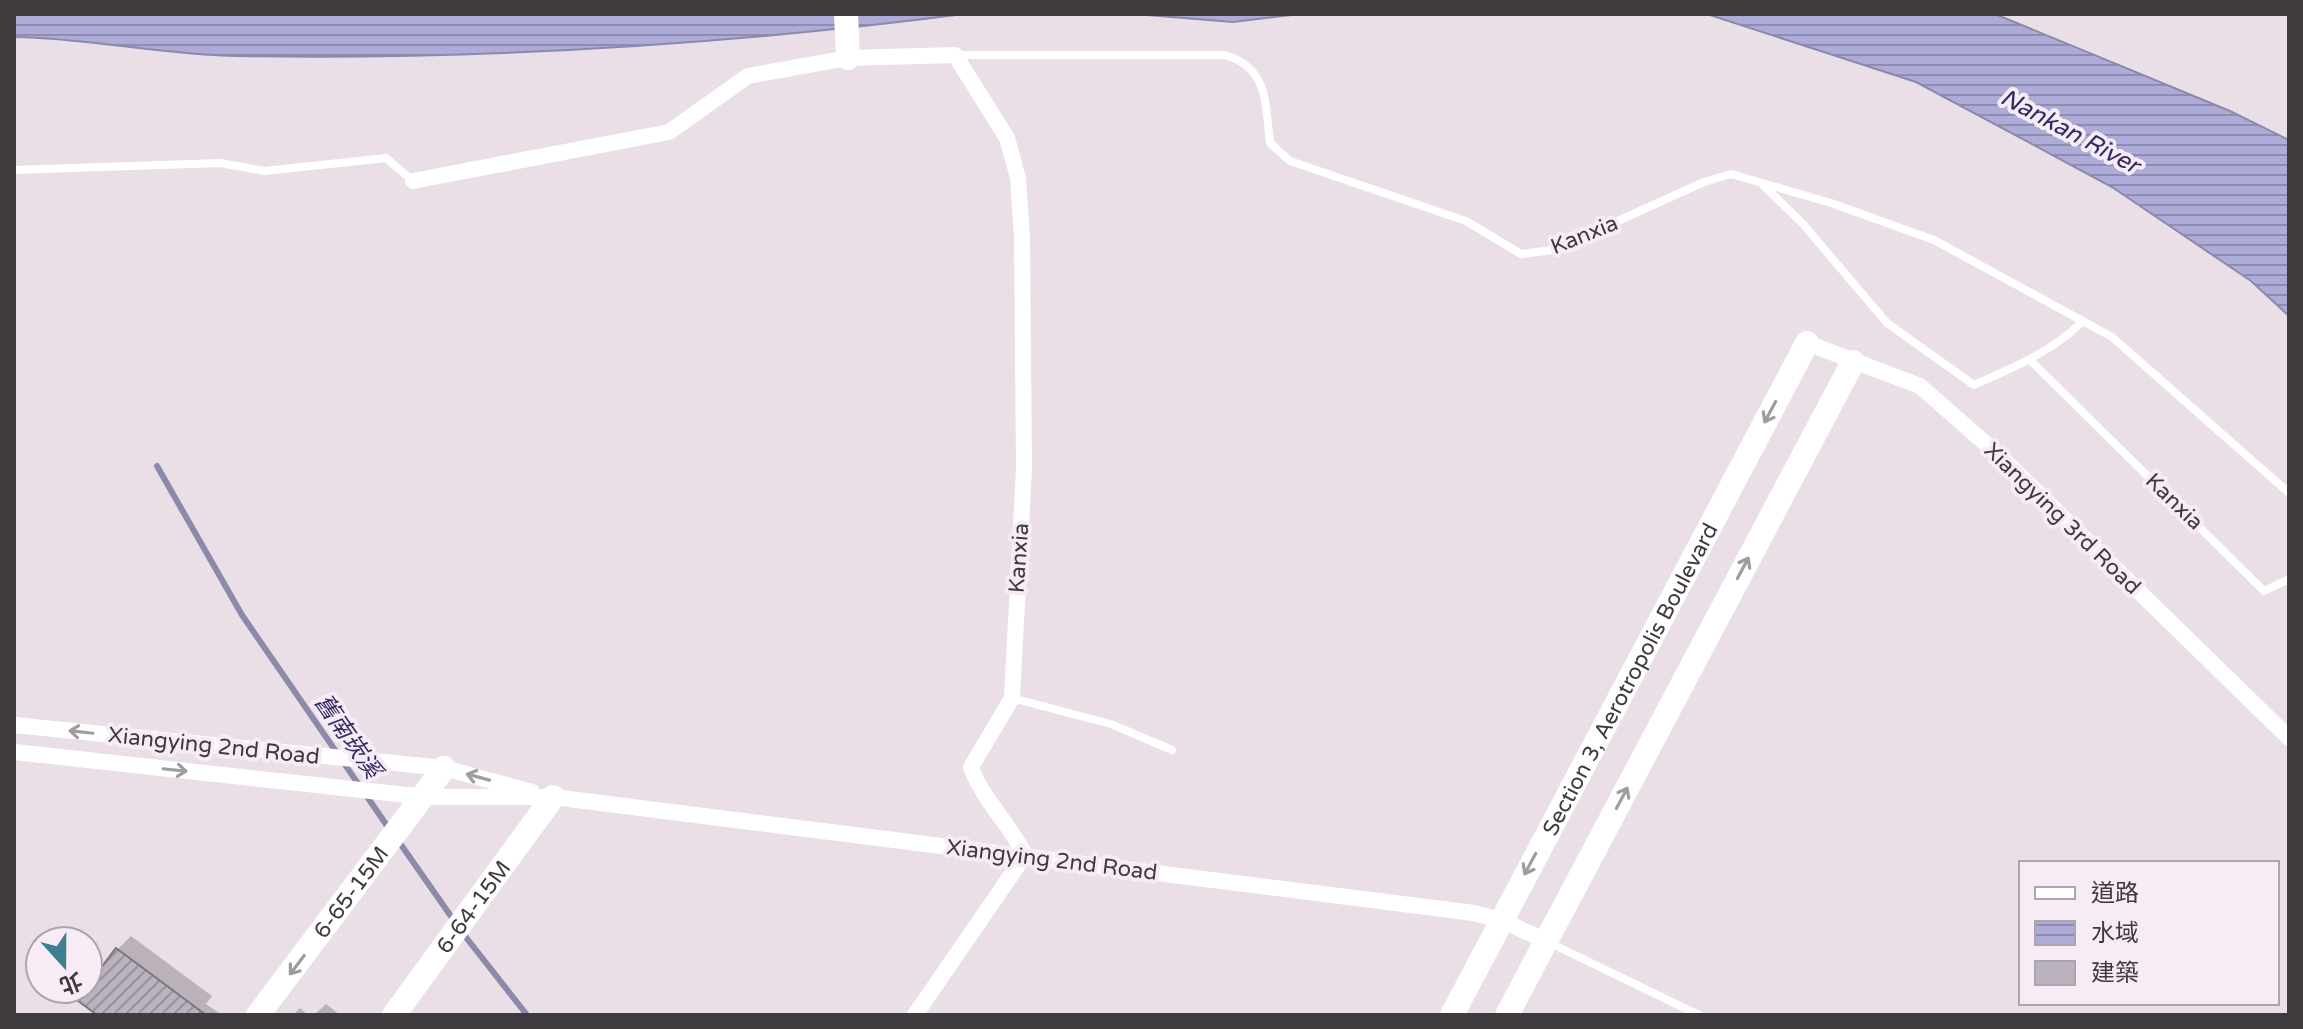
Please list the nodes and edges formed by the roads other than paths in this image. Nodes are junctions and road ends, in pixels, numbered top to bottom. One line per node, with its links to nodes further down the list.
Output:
1 (847, 36): 2 (street, Kanxia); 4 (street, Kanxia)
2 (955, 55): 5 (lane, Kanxia); 12 (street, Kanxia)
3 (14, 170): 4 (lane)
4 (413, 181)
5 (1763, 186): 6 (lane, Kanxia); 8 (lane, Kanxia)
6 (2083, 321): 8 (lane, Kanxia); 10 (lane, Kanxia)
7 (1807, 343): 9 (street, Xiangying 3rd Road); 21 (street, Section 3, Aerotropolis Boulevard, one-way to 21)
8 (2030, 360): 11 (lane, Kanxia)
9 (1853, 362): 14 (street, Xiangying 3rd Road); 22 (street, one-way to 9)
10 (2289, 493)
11 (2289, 579)
12 (1012, 698): 15 (lane); 20 (street, Kanxia)
13 (14, 725): 17 (street, Xiangying 2nd Road, one-way to 13)
14 (2289, 738)
15 (1172, 750)
16 (14, 752): 18 (street, Xiangying 2nd Road, one-way to 18)
17 (444, 768): 18 (street, 6-65-15M); 19 (street, Xiangying 2nd Road, one-way to 17)
18 (425, 797): 19 (street, Xiangying 2nd Road); 23 (street, 6-65-15M, one-way to 23)
19 (553, 797): 20 (street, Xiangying 2nd Road); 24 (street, 6-64-15M)
20 (1025, 855): 21 (street, Xiangying 2nd Road); 25 (street)
21 (1501, 920): 22 (street, Xiangying 2nd Road); 26 (street, Section 3, Aerotropolis Boulevard)
22 (1546, 941): 27 (street); 28 (lane)
23 (258, 1015)
24 (394, 1015)
25 (915, 1015)
26 (1452, 1015)
27 (1507, 1015)
28 (1699, 1015)

